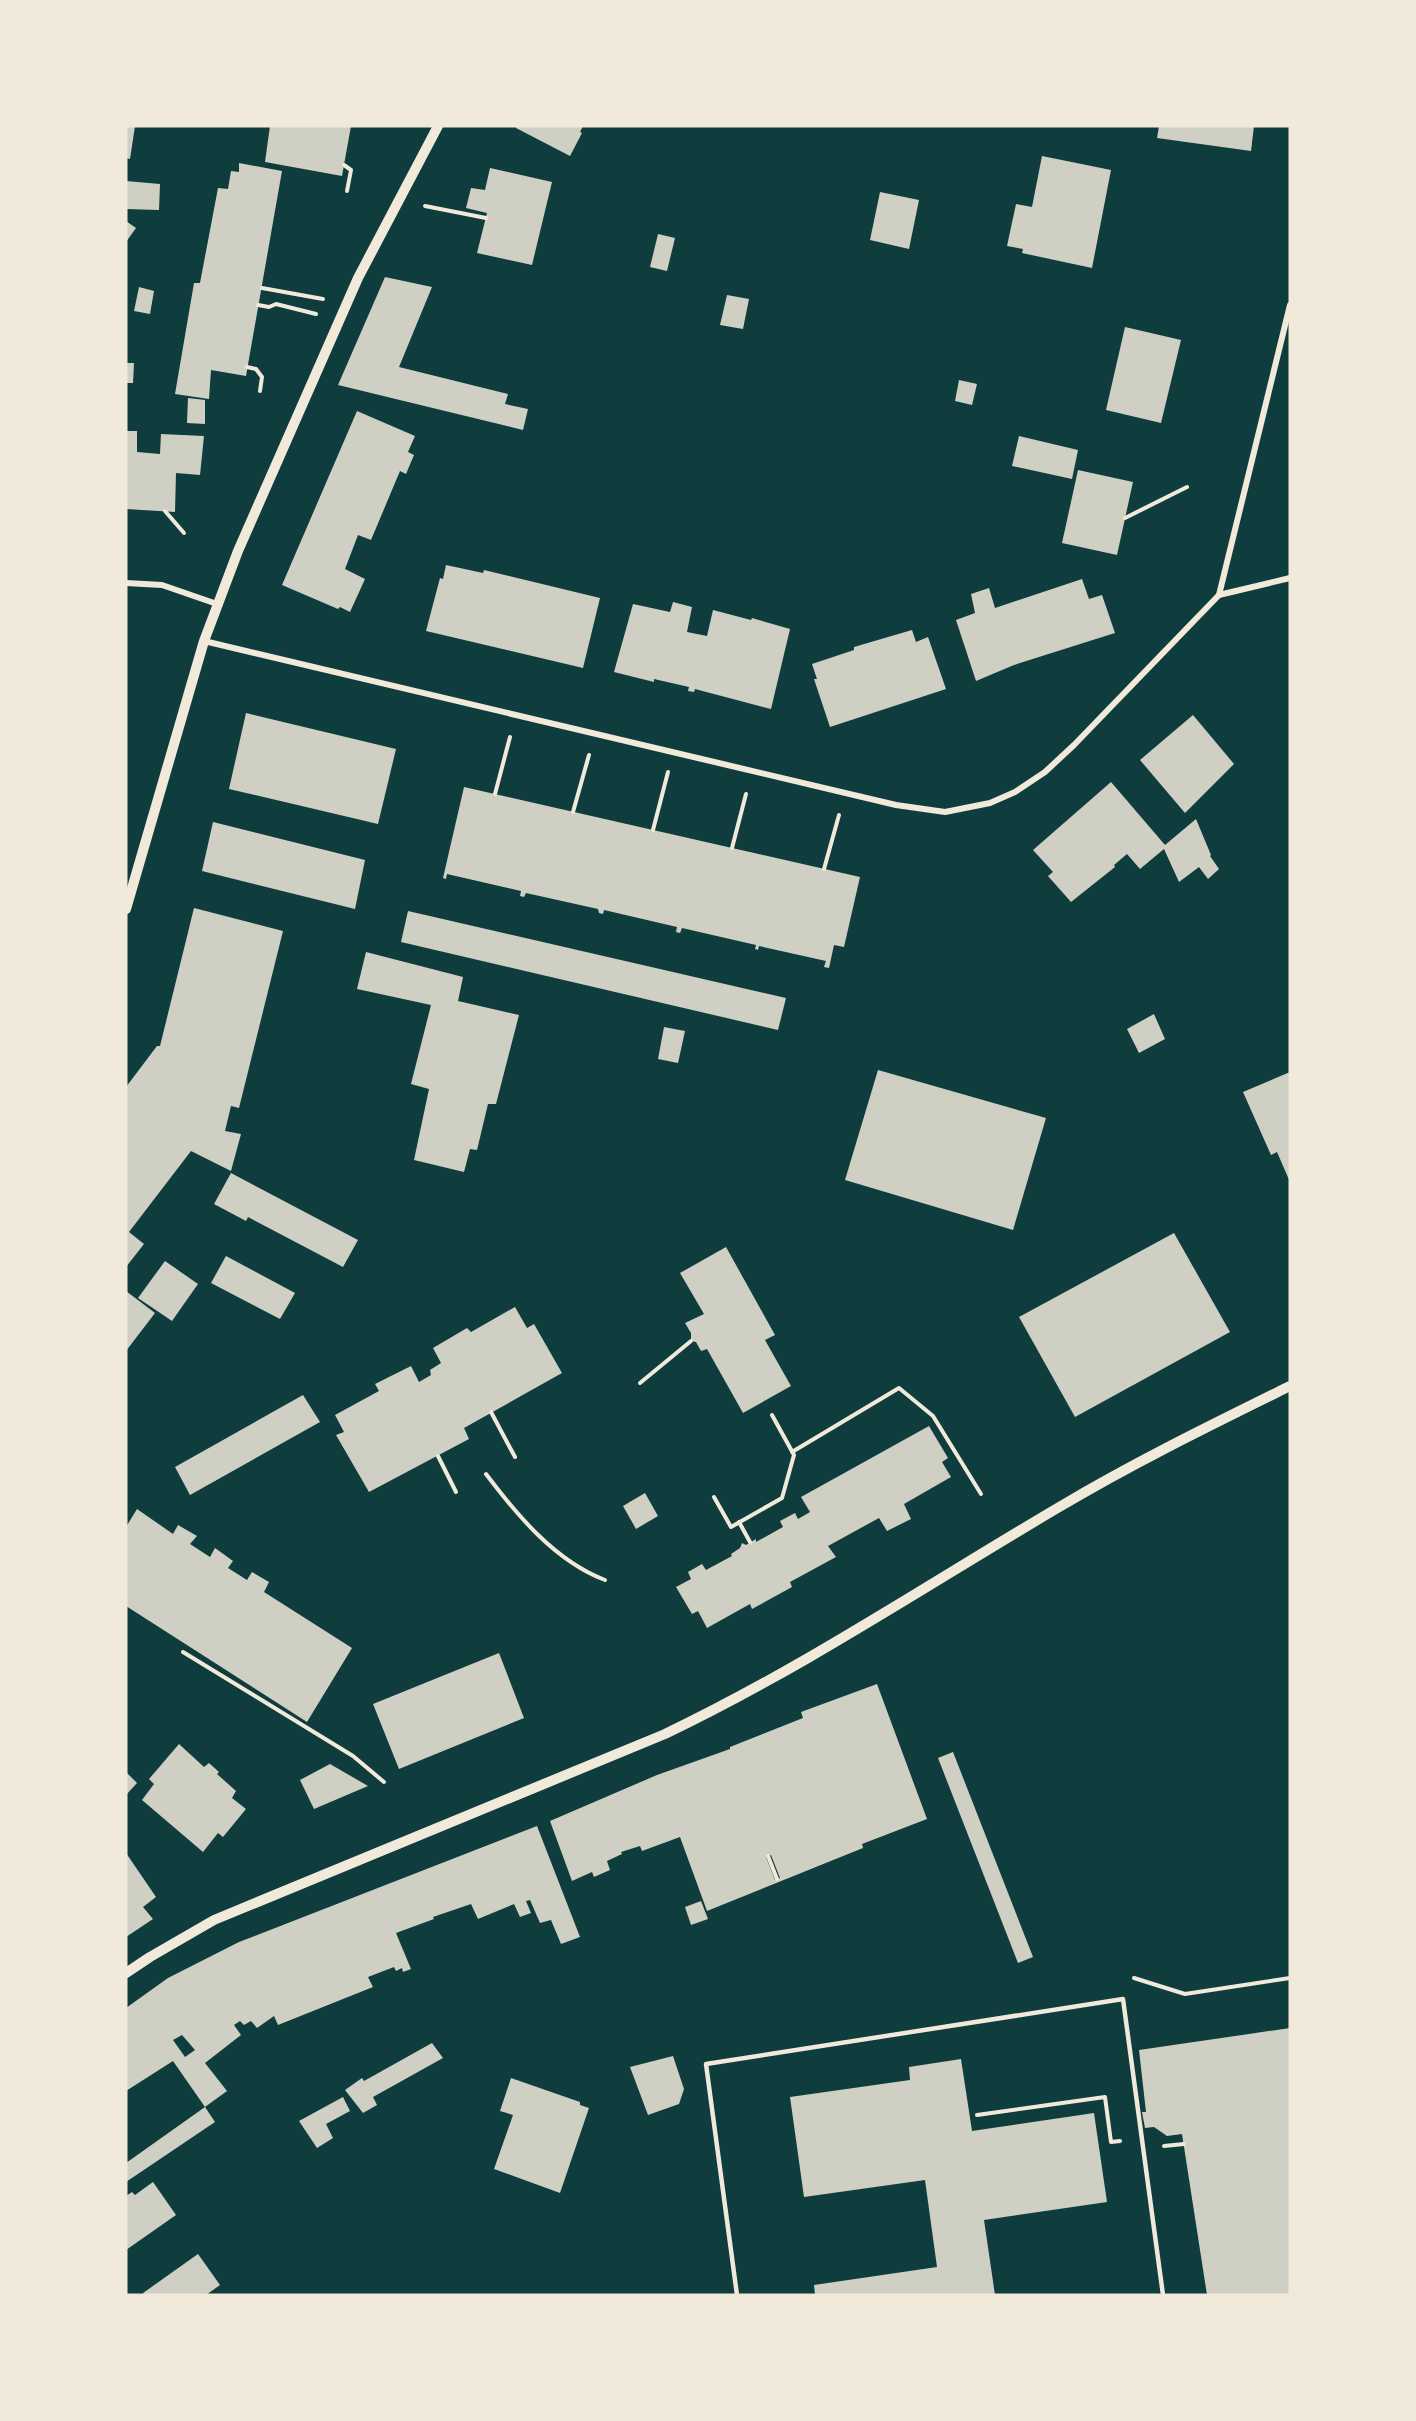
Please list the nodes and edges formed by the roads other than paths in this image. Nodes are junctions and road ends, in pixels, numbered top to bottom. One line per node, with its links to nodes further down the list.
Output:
1 (438, 126): 6 (street)
2 (1290, 305): 5 (street)
3 (1290, 578): 5 (street)
4 (126, 583): 6 (street)
5 (1219, 595): 7 (street)
6 (218, 604): 7 (street)
7 (204, 641): 8 (street)
8 (126, 909)
9 (1290, 1386): 10 (street)
10 (126, 1973)
11 (737, 2295): 12 (lane)
12 (1163, 2295)

